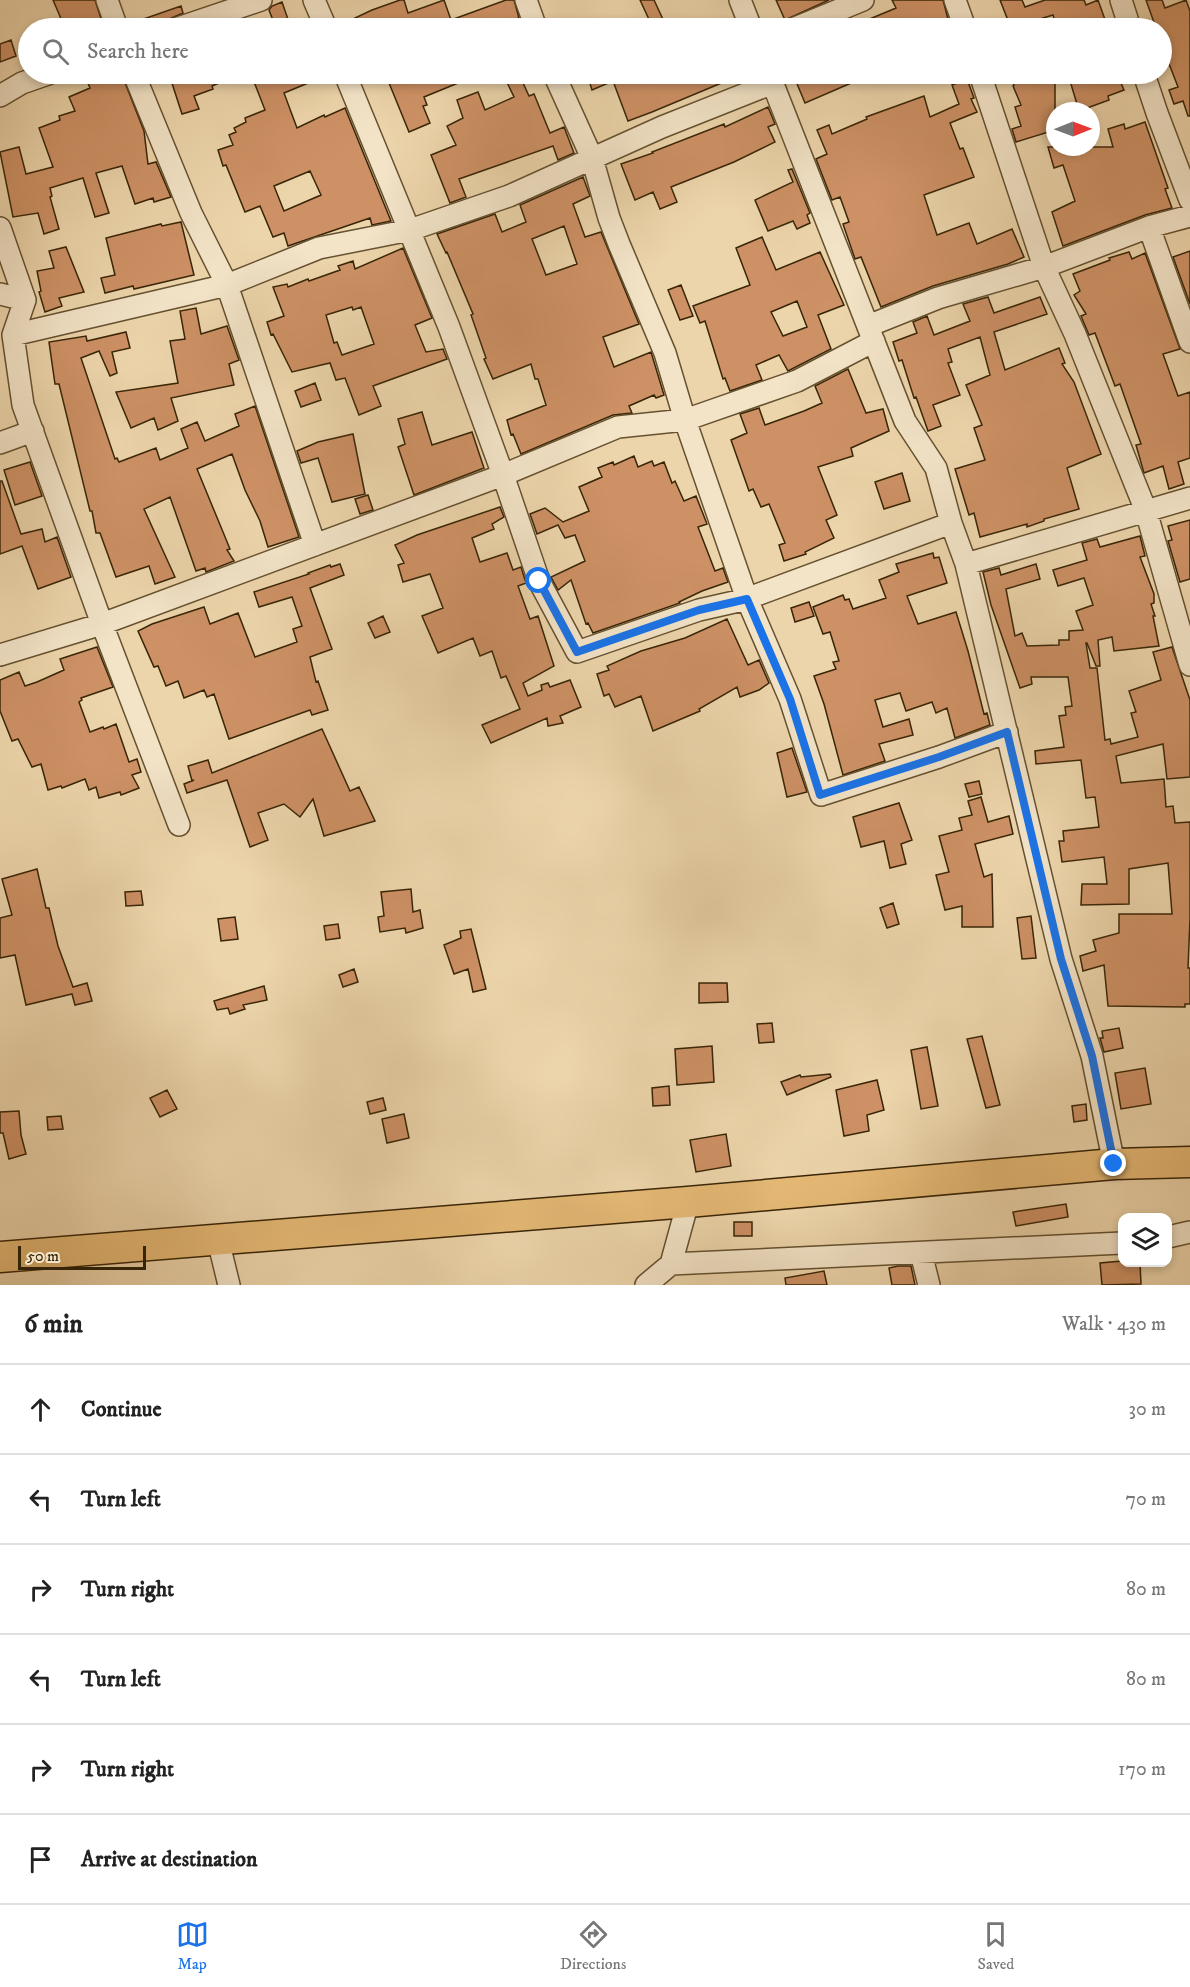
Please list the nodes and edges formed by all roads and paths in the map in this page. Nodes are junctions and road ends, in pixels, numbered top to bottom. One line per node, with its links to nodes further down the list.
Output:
1 (106, 0): 9 (street)
2 (261, 0): 10 (street)
3 (314, 0): 11 (street)
4 (526, 0): 12 (street)
5 (740, 0): 13 (street)
6 (863, 0): 14 (street)
7 (955, 0): 15 (street)
8 (1121, 0): 16 (street)
9 (113, 18)
10 (208, 18)
11 (322, 18)
12 (532, 18)
13 (747, 18)
14 (819, 18)
15 (961, 18)
16 (1127, 18)
17 (20, 84): 25 (street)
18 (138, 84): 33 (street)
19 (349, 84): 31 (street)
20 (559, 84): 26 (street)
21 (758, 84): 26 (street)
22 (773, 84): 36 (street)
23 (983, 84): 32 (street)
24 (1147, 84): 27 (street)
25 (0, 96)
26 (592, 158): 31 (street); 39 (street)
27 (1190, 200)
28 (1190, 216): 29 (street)
29 (1149, 227): 32 (street); 38 (street)
30 (0, 228): 35 (street)
31 (410, 230): 33 (street); 42 (street)
32 (1044, 267): 36 (street); 44 (street)
33 (227, 285): 37 (street); 46 (street)
34 (0, 294): 35 (street)
35 (26, 300): 37 (street)
36 (871, 333): 39 (street); 45 (street)
37 (13, 335): 40 (street)
38 (1190, 342)
39 (685, 420): 42 (street); 48 (street)
40 (33, 431): 41 (street); 49 (street)
41 (0, 443)
42 (503, 475): 46 (street); 48 (street)
43 (1190, 498): 44 (street)
44 (1146, 510): 47 (street); 51 (street)
45 (951, 523): 47 (street); 48 (street)
46 (315, 545): 49 (street)
47 (966, 564): 52 (street)
48 (747, 599): 52 (street)
49 (102, 624): 50 (street); 53 (street)
50 (0, 655)
51 (1190, 665)
52 (1007, 732): 55 (street)
53 (179, 825)
54 (1190, 1162): 55 (highway)
55 (1114, 1164): 56 (highway)
56 (688, 1202): 59 (highway); 63 (street)
57 (1190, 1233): 58 (street)
58 (1172, 1236)
59 (218, 1240): 62 (highway); 64 (street)
60 (1118, 1243): 61 (street)
61 (921, 1253): 63 (street); 66 (street)
62 (0, 1257)
63 (671, 1264): 65 (street)
64 (229, 1285)
65 (646, 1285)
66 (930, 1285)

